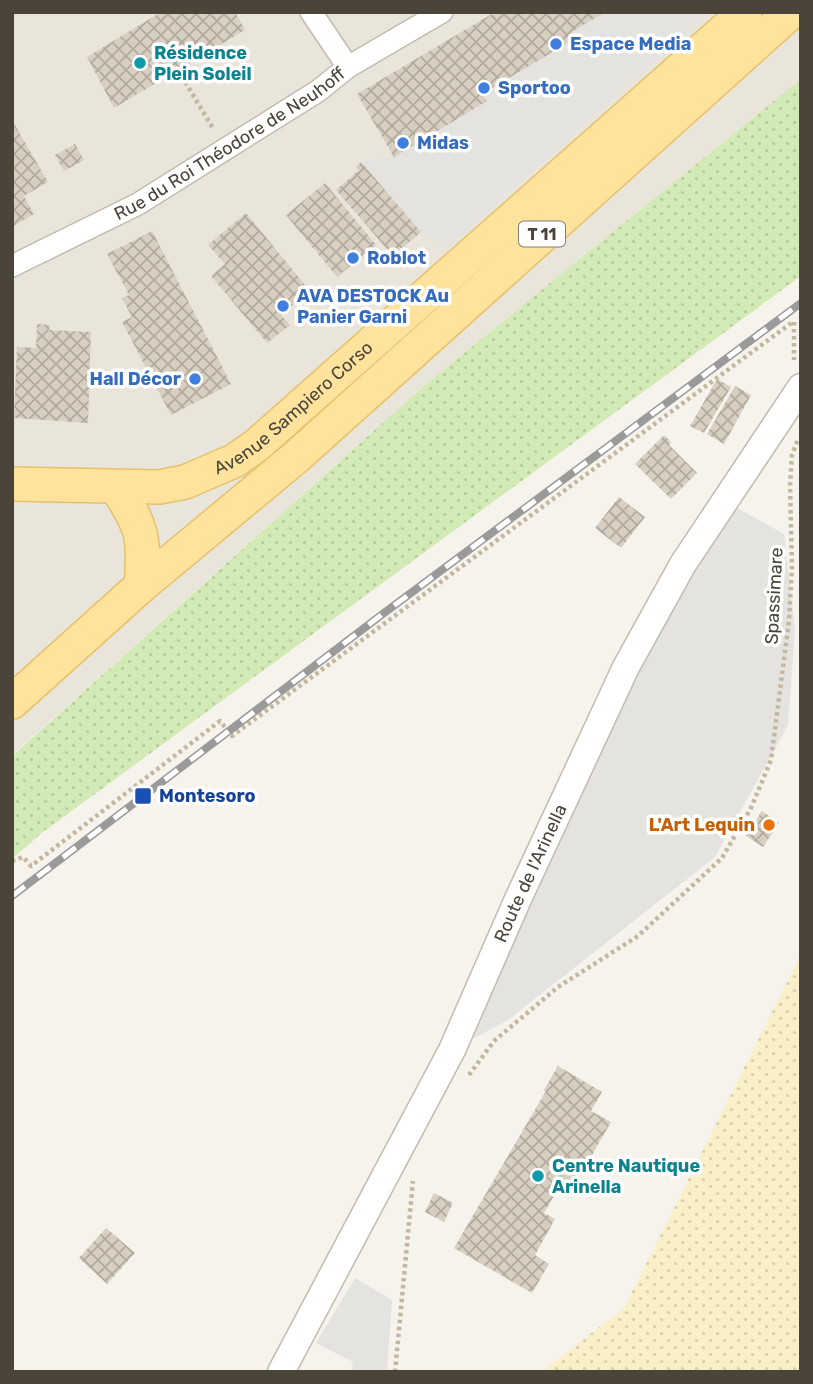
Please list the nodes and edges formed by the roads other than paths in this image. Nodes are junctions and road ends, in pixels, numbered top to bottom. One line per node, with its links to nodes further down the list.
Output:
1 (311, 12): 5 (street)
2 (442, 12): 5 (street, Rue du Roi Théodore de Neuhoff)
3 (745, 12): 10 (main road, Avenue Sampiero Corso / T 11)
4 (790, 12): 8 (main road, Avenue Sampiero Corso / T 11)
5 (348, 67): 6 (street, Rue du Roi Théodore de Neuhoff)
6 (12, 266)
7 (801, 387): 14 (street, Route de l'Arinella)
8 (295, 458): 11 (main road, Avenue Sampiero Corso / T 11); 13 (main road)
9 (12, 484): 10 (main road, Avenue Sampiero Corso)
10 (116, 487): 11 (main road)
11 (141, 586): 12 (main road, Avenue Sampiero Corso)
12 (12, 702)
13 (12, 726)
14 (281, 1372)

